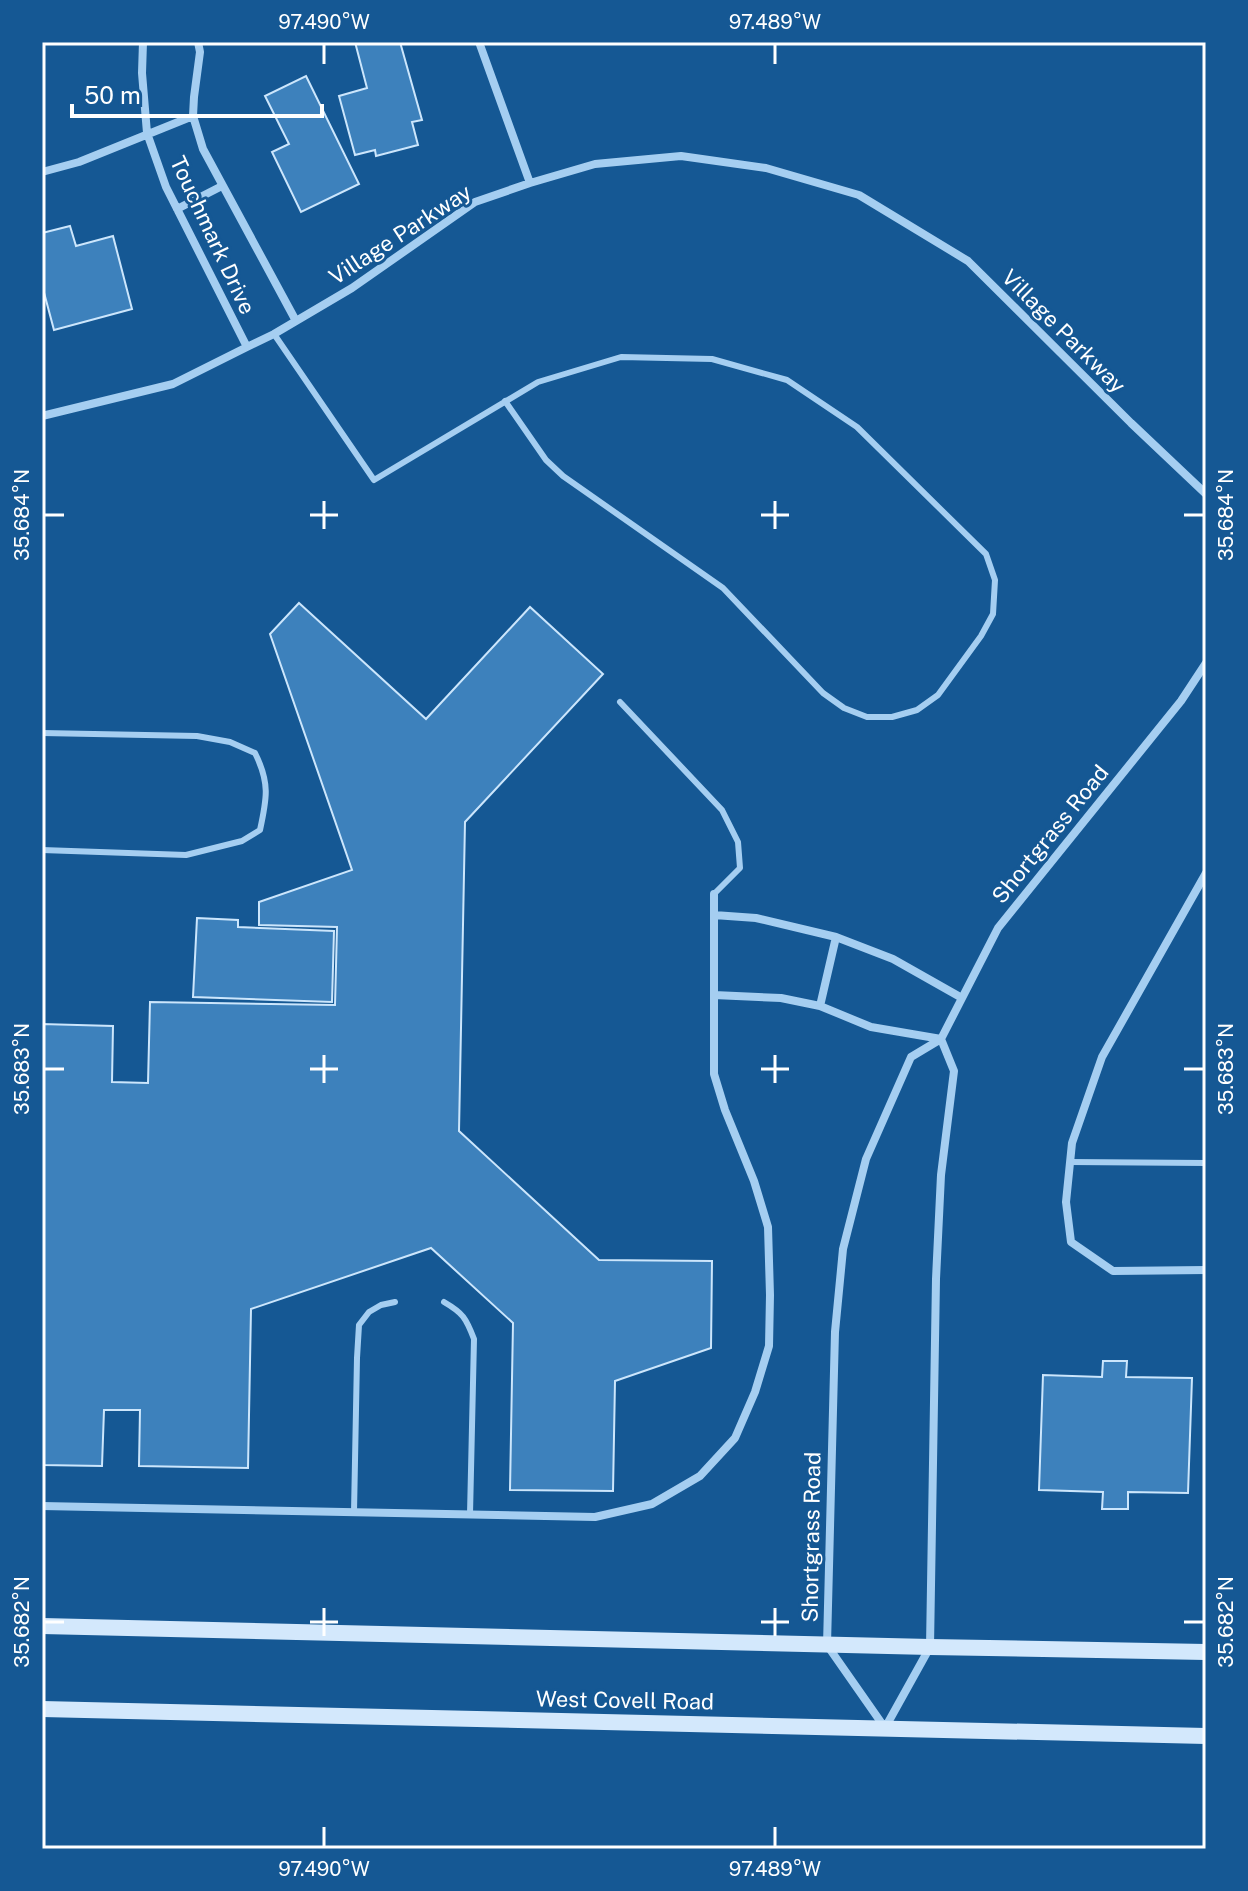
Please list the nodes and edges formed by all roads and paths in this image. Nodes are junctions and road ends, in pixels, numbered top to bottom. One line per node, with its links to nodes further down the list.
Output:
1 (143, 42): 5 (street, Touchmark Drive)
2 (198, 42): 4 (street, Touchmark Drive)
3 (479, 42): 7 (street)
4 (193, 116): 5 (street); 8 (street, Touchmark Drive)
5 (147, 133): 6 (street); 9 (street, Touchmark Drive)
6 (42, 172)
7 (530, 183): 10 (street, Village Parkway); 15 (street, Village Parkway)
8 (222, 186): 9 (street); 10 (street, Touchmark Drive)
9 (177, 209): 12 (street, Touchmark Drive)
10 (296, 321): 11 (street, Village Parkway)
11 (274, 334): 12 (street, Village Parkway); 13 (lane)
12 (247, 347): 14 (street, Village Parkway)
13 (505, 401): 13 (lane)
14 (42, 416)
15 (1206, 494)
16 (1206, 663): 25 (street, Shortgrass Road)
17 (620, 702): 21 (lane)
18 (42, 733): 19 (lane)
19 (42, 850)
20 (1206, 873): 28 (street)
21 (714, 894): 22 (street)
22 (714, 915): 23 (street); 24 (street)
23 (836, 937): 25 (street); 26 (street)
24 (714, 995): 26 (street); 35 (street)
25 (962, 998): 27 (street, Shortgrass Road)
26 (820, 1006): 27 (street)
27 (941, 1039): 37 (street, Shortgrass Road); 38 (street)
28 (1070, 1162): 29 (lane); 30 (street)
29 (1206, 1163)
30 (1206, 1270)
31 (395, 1302): 34 (lane)
32 (444, 1302): 35 (lane)
33 (42, 1506): 34 (street)
34 (354, 1512): 35 (street)
35 (470, 1514)
36 (42, 1626): 37 (street)
37 (827, 1645): 38 (street); 41 (street, Shortgrass Road)
38 (930, 1647): 39 (street); 41 (street)
39 (1206, 1652)
40 (42, 1709): 41 (street, West Covell Road)
41 (885, 1728): 42 (street, West Covell Road)
42 (1206, 1736)

